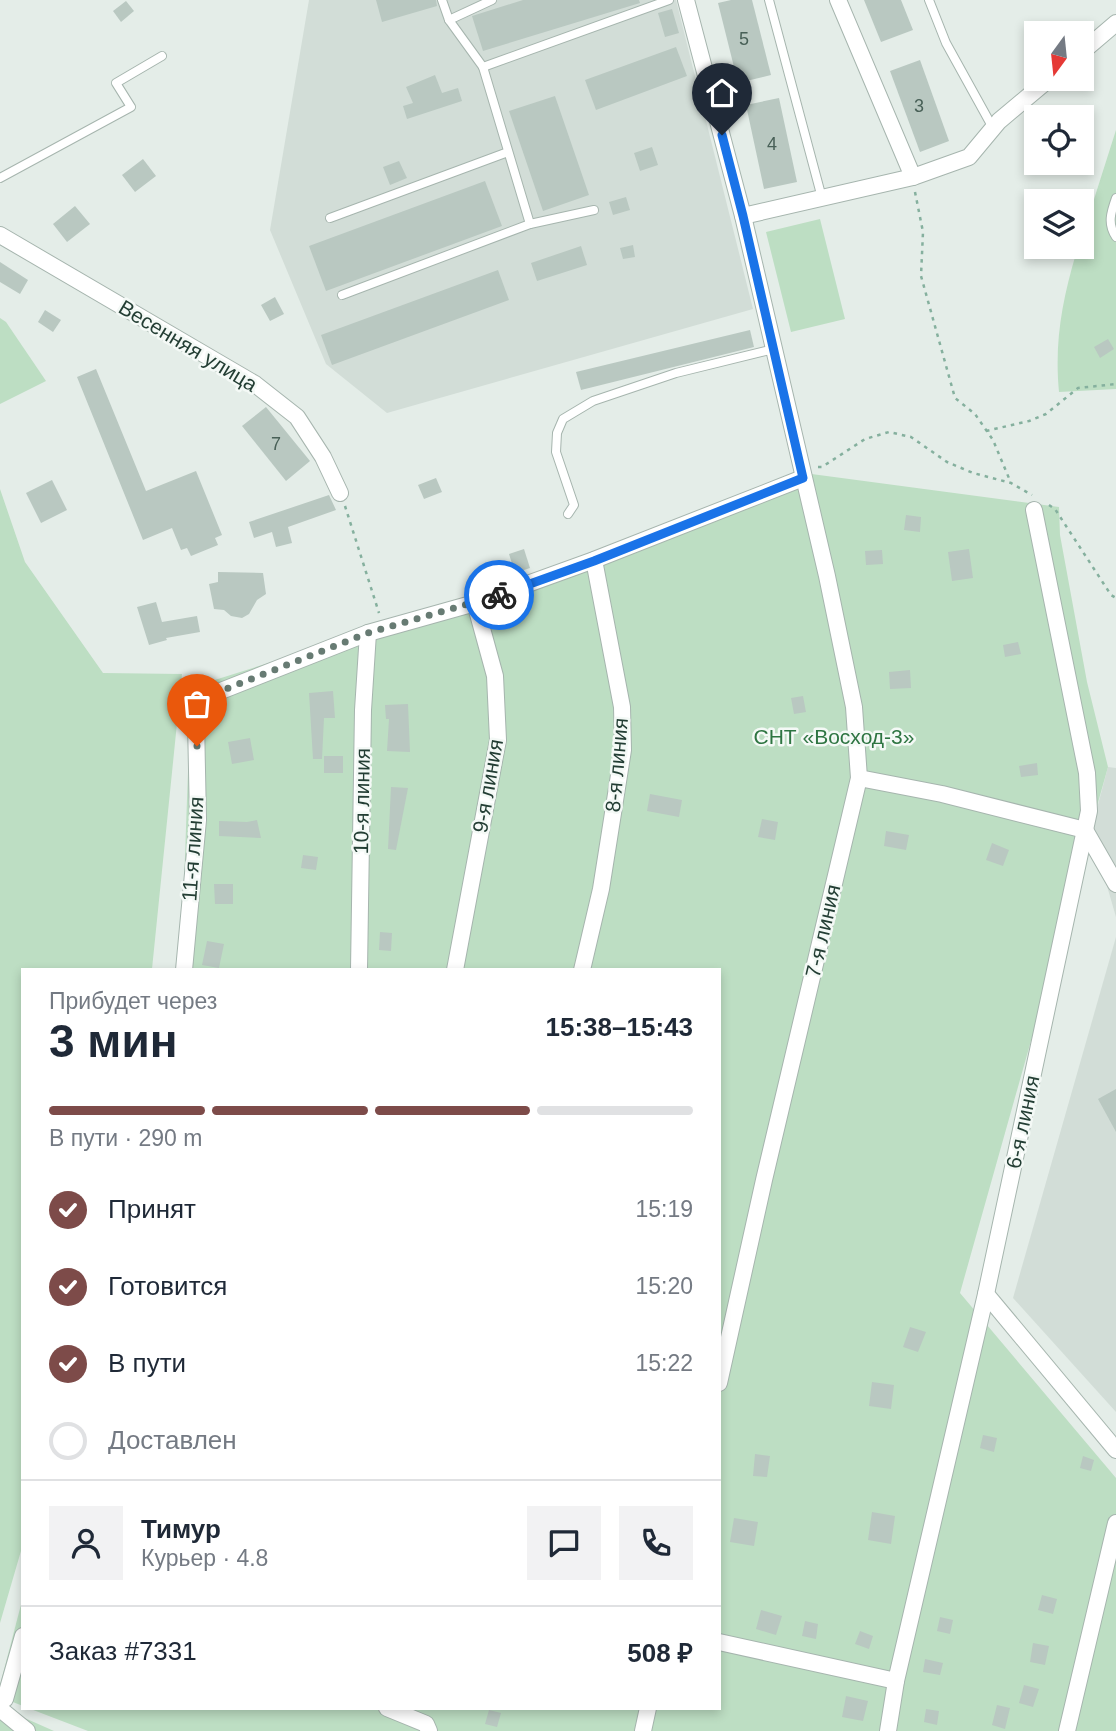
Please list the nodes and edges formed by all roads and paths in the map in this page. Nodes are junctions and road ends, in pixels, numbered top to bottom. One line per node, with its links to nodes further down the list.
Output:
1 (442, 0): 8 (lane)
2 (492, 0): 8 (lane)
3 (669, 0): 12 (lane)
4 (686, 0): 21 (street, 7-я линия)
5 (769, 0): 18 (lane)
6 (838, 0): 16 (street)
7 (929, 0): 14 (lane)
8 (449, 20): 12 (lane)
9 (1116, 23): 10 (street)
10 (1094, 42)
11 (162, 56): 17 (lane)
12 (482, 67): 15 (lane)
13 (1035, 91): 14 (street)
14 (993, 128): 16 (street)
15 (508, 152): 22 (lane); 23 (lane)
16 (913, 177): 18 (street); 29 (path)
17 (0, 178)
18 (822, 198): 21 (street)
19 (1116, 198): 25 (lane)
20 (594, 210): 23 (lane)
21 (743, 216): 27 (street, 7-я линия)
22 (330, 218)
23 (530, 224): 26 (lane)
24 (0, 235): 32 (street, Весенняя улица)
25 (1116, 237)
26 (342, 295)
27 (774, 349): 30 (street, 7-я линия); 34 (lane)
28 (1116, 384): 29 (path)
29 (986, 431): 31 (path)
30 (802, 472): 31 (path); 35 (street); 40 (street, 7-я линия)
31 (1011, 483): 33 (path)
32 (340, 493): 38 (path)
33 (1037, 503): 36 (path); 41 (street, 6-я линия)
34 (568, 514)
35 (594, 561): 37 (street); 46 (street, 8-я линия)
36 (1116, 598)
37 (475, 603): 39 (street); 45 (street, 9-я линия)
38 (381, 621)
39 (368, 633): 43 (street, 11-я линия); 44 (street, 10-я линия)
40 (859, 778): 41 (street); 48 (street, 7-я линия)
41 (1085, 830): 42 (street); 47 (street, 6-я линия)
42 (1116, 884)
43 (184, 968)
44 (359, 968)
45 (455, 968)
46 (582, 968)
47 (986, 1294): 49 (street); 53 (street, 6-я линия)
48 (721, 1374)
49 (1116, 1450)
50 (1116, 1522): 61 (street)
51 (721, 1642): 53 (street)
52 (21, 1643): 54 (street)
53 (896, 1681): 60 (street, 6-я линия)
54 (3, 1704): 58 (street)
55 (393, 1710): 57 (street)
56 (648, 1710): 59 (street)
57 (428, 1721)
58 (27, 1731)
59 (643, 1731)
60 (888, 1731)
61 (1067, 1731)

